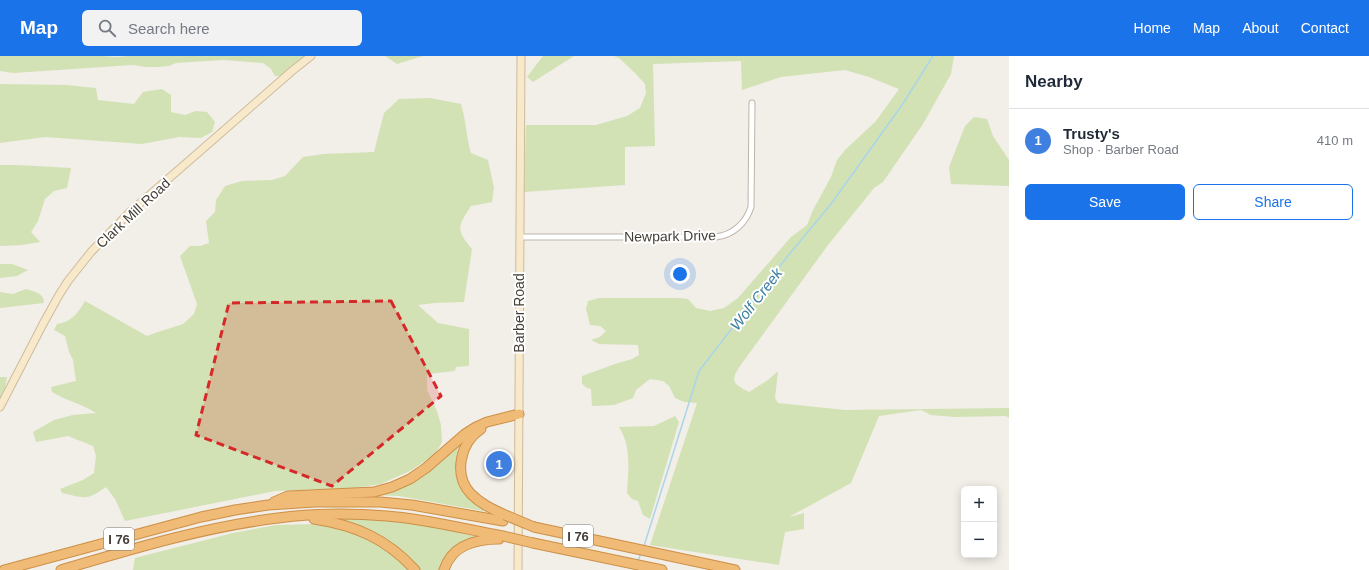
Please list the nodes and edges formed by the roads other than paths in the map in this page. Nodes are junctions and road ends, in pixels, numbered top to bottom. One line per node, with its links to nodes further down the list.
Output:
1 (310, 56): 5 (main road, Clark Mill Road)
2 (521, 56): 4 (main road, Barber Road)
3 (752, 103): 4 (street, Newpark Drive)
4 (520, 237): 6 (main road, Barber Road)
5 (0, 407)
6 (519, 416): 7 (highway); 9 (highway); 15 (main road, Barber Road)
7 (268, 505): 9 (highway, I 76); 11 (highway, I 76)
8 (290, 516): 10 (highway, I 76); 12 (highway, I 76); 13 (highway)
9 (504, 518): 17 (highway, I 76, bridge)
10 (503, 537): 14 (highway); 16 (highway, I 76, bridge)
11 (4, 570)
12 (60, 570)
13 (415, 570)
14 (444, 570)
15 (518, 570)
16 (662, 570)
17 (735, 570)

